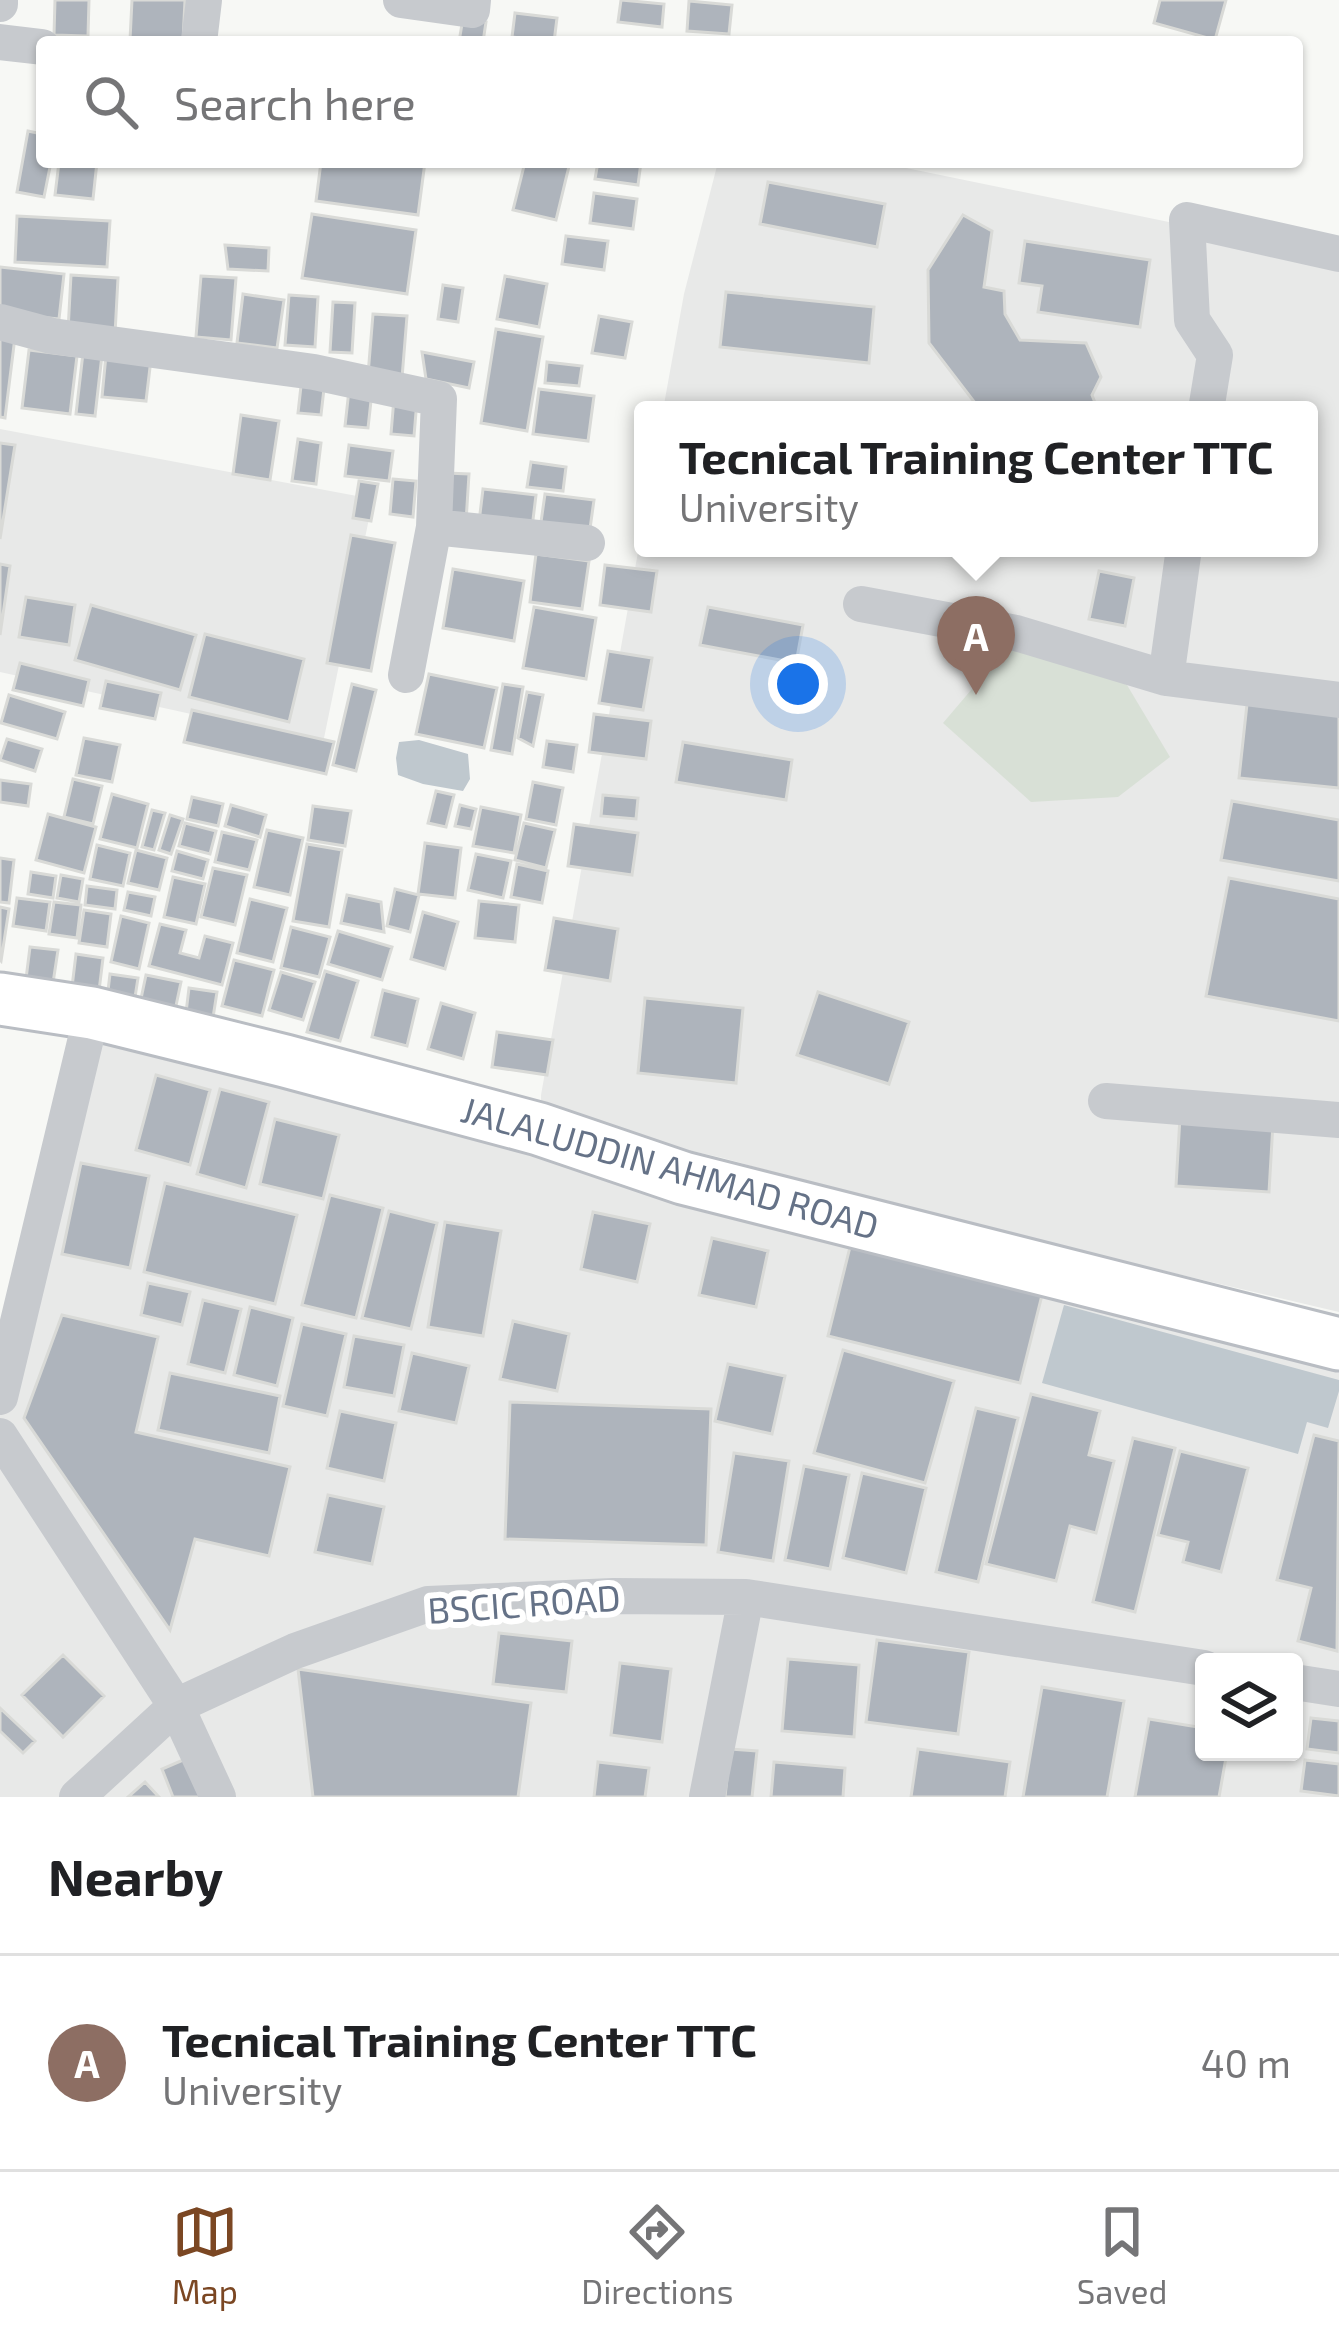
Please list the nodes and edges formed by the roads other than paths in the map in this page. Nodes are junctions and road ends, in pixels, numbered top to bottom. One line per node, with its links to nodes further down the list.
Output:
1 (204, 0): 4 (street)
2 (400, 0): 3 (street)
3 (473, 0)
4 (200, 36)
5 (0, 42): 6 (street)
6 (36, 46)
7 (1339, 254): 9 (street)
8 (0, 322): 10 (street)
9 (1208, 401)
10 (434, 527): 11 (street); 14 (street)
11 (587, 543)
12 (1183, 557): 15 (street)
13 (861, 604): 15 (street)
14 (406, 675)
15 (1166, 678): 16 (street)
16 (1339, 700)
17 (0, 999): 18 (street, JALALUDDIN AHMAD ROAD)
18 (92, 1013): 21 (street, JALALUDDIN AHMAD ROAD); 22 (street)
19 (1106, 1101): 20 (street)
20 (1339, 1120)
21 (1339, 1344)
22 (0, 1397)
23 (0, 1436): 28 (street)
24 (746, 1597): 25 (street, BSCIC ROAD); 28 (street, BSCIC ROAD); 31 (street)
25 (1195, 1667)
26 (1303, 1683): 27 (street)
27 (1339, 1689)
28 (176, 1706): 29 (street, BSCIC ROAD); 30 (street)
29 (77, 1797)
30 (218, 1797)
31 (707, 1797)

